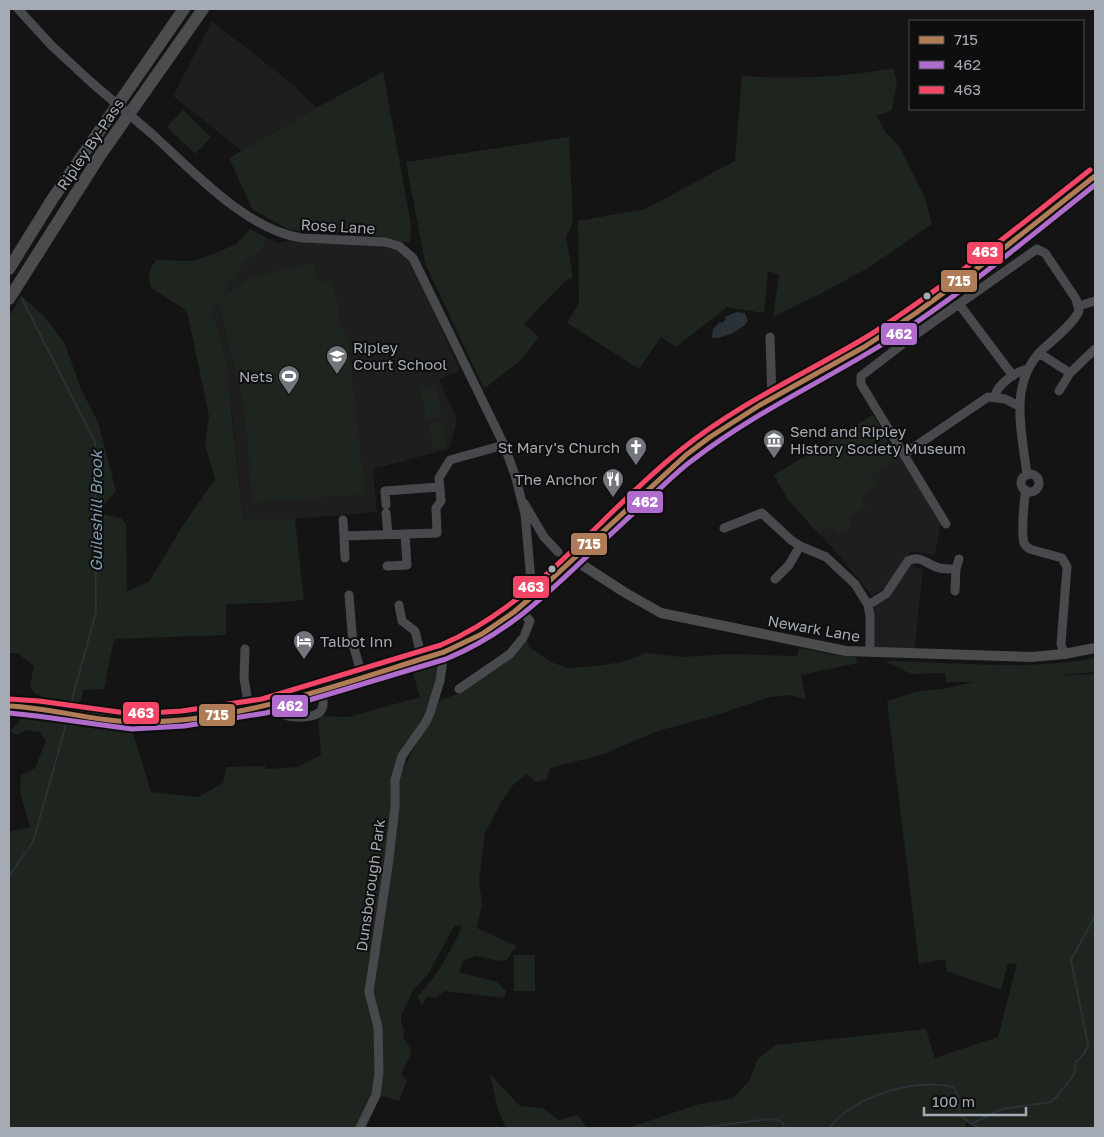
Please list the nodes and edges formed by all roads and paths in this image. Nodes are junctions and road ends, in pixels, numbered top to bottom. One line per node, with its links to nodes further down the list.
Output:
1 (18, 9): 22 (street, Rose Lane, bridge)
2 (180, 9): 5 (highway)
3 (184, 9): 5 (highway, Ripley By-Pass)
4 (203, 9): 8 (highway, Ripley By-Pass)
5 (164, 37): 7 (highway, Ripley By-Pass)
6 (1095, 176): 20 (main road)
7 (9, 269)
8 (9, 299)
9 (1095, 301): 11 (street)
10 (959, 304): 11 (street); 17 (street); 23 (street)
11 (1078, 306): 14 (street)
12 (770, 337): 20 (street)
13 (1095, 349): 16 (street)
14 (1039, 353): 15 (street); 16 (street)
15 (1028, 369): 17 (street); 21 (street)
16 (1070, 372): 18 (street)
17 (1014, 376): 19 (street)
18 (1059, 391)
19 (995, 396): 21 (street); 23 (street)
20 (772, 398): 39 (main road)
21 (1020, 406): 24 (street)
22 (504, 445): 25 (street); 27 (street, Rose Lane)
23 (904, 454): 29 (street)
24 (1027, 475): 26 (street); 26 (street)
25 (440, 487): 31 (street); 32 (street)
26 (1026, 490): 54 (street)
27 (521, 498): 34 (street, Rose Lane); 35 (street, Rose Lane)
28 (343, 520): 33 (street)
29 (946, 524)
30 (724, 528): 36 (street)
31 (388, 534): 32 (street); 33 (street)
32 (405, 534): 41 (street)
33 (344, 536): 38 (street)
34 (544, 537): 35 (street); 37 (street, Rose Lane)
35 (528, 540): 45 (street, Rose Lane)
36 (800, 546): 43 (street); 47 (street)
37 (558, 552)
38 (345, 558)
39 (574, 558): 45 (main road); 53 (main road, Newark Lane)
40 (959, 559): 42 (street)
41 (387, 566)
42 (956, 570): 44 (street); 47 (street)
43 (775, 580)
44 (956, 591)
45 (538, 593): 49 (main road)
46 (349, 595): 56 (street)
47 (868, 605): 53 (street)
48 (399, 606): 55 (street)
49 (520, 609): 52 (main road); 58 (street)
50 (1095, 648): 54 (main road, Newark Lane)
51 (245, 649): 61 (street)
52 (444, 652): 55 (main road); 62 (street, Dunsborough Park)
53 (870, 652): 54 (main road, Newark Lane)
54 (1064, 654)
55 (422, 659): 56 (main road)
56 (362, 676): 57 (main road)
57 (320, 688): 59 (main road); 59 (street)
58 (460, 689)
59 (274, 703): 61 (main road)
60 (9, 706): 61 (main road)
61 (249, 709)
62 (360, 1128)

